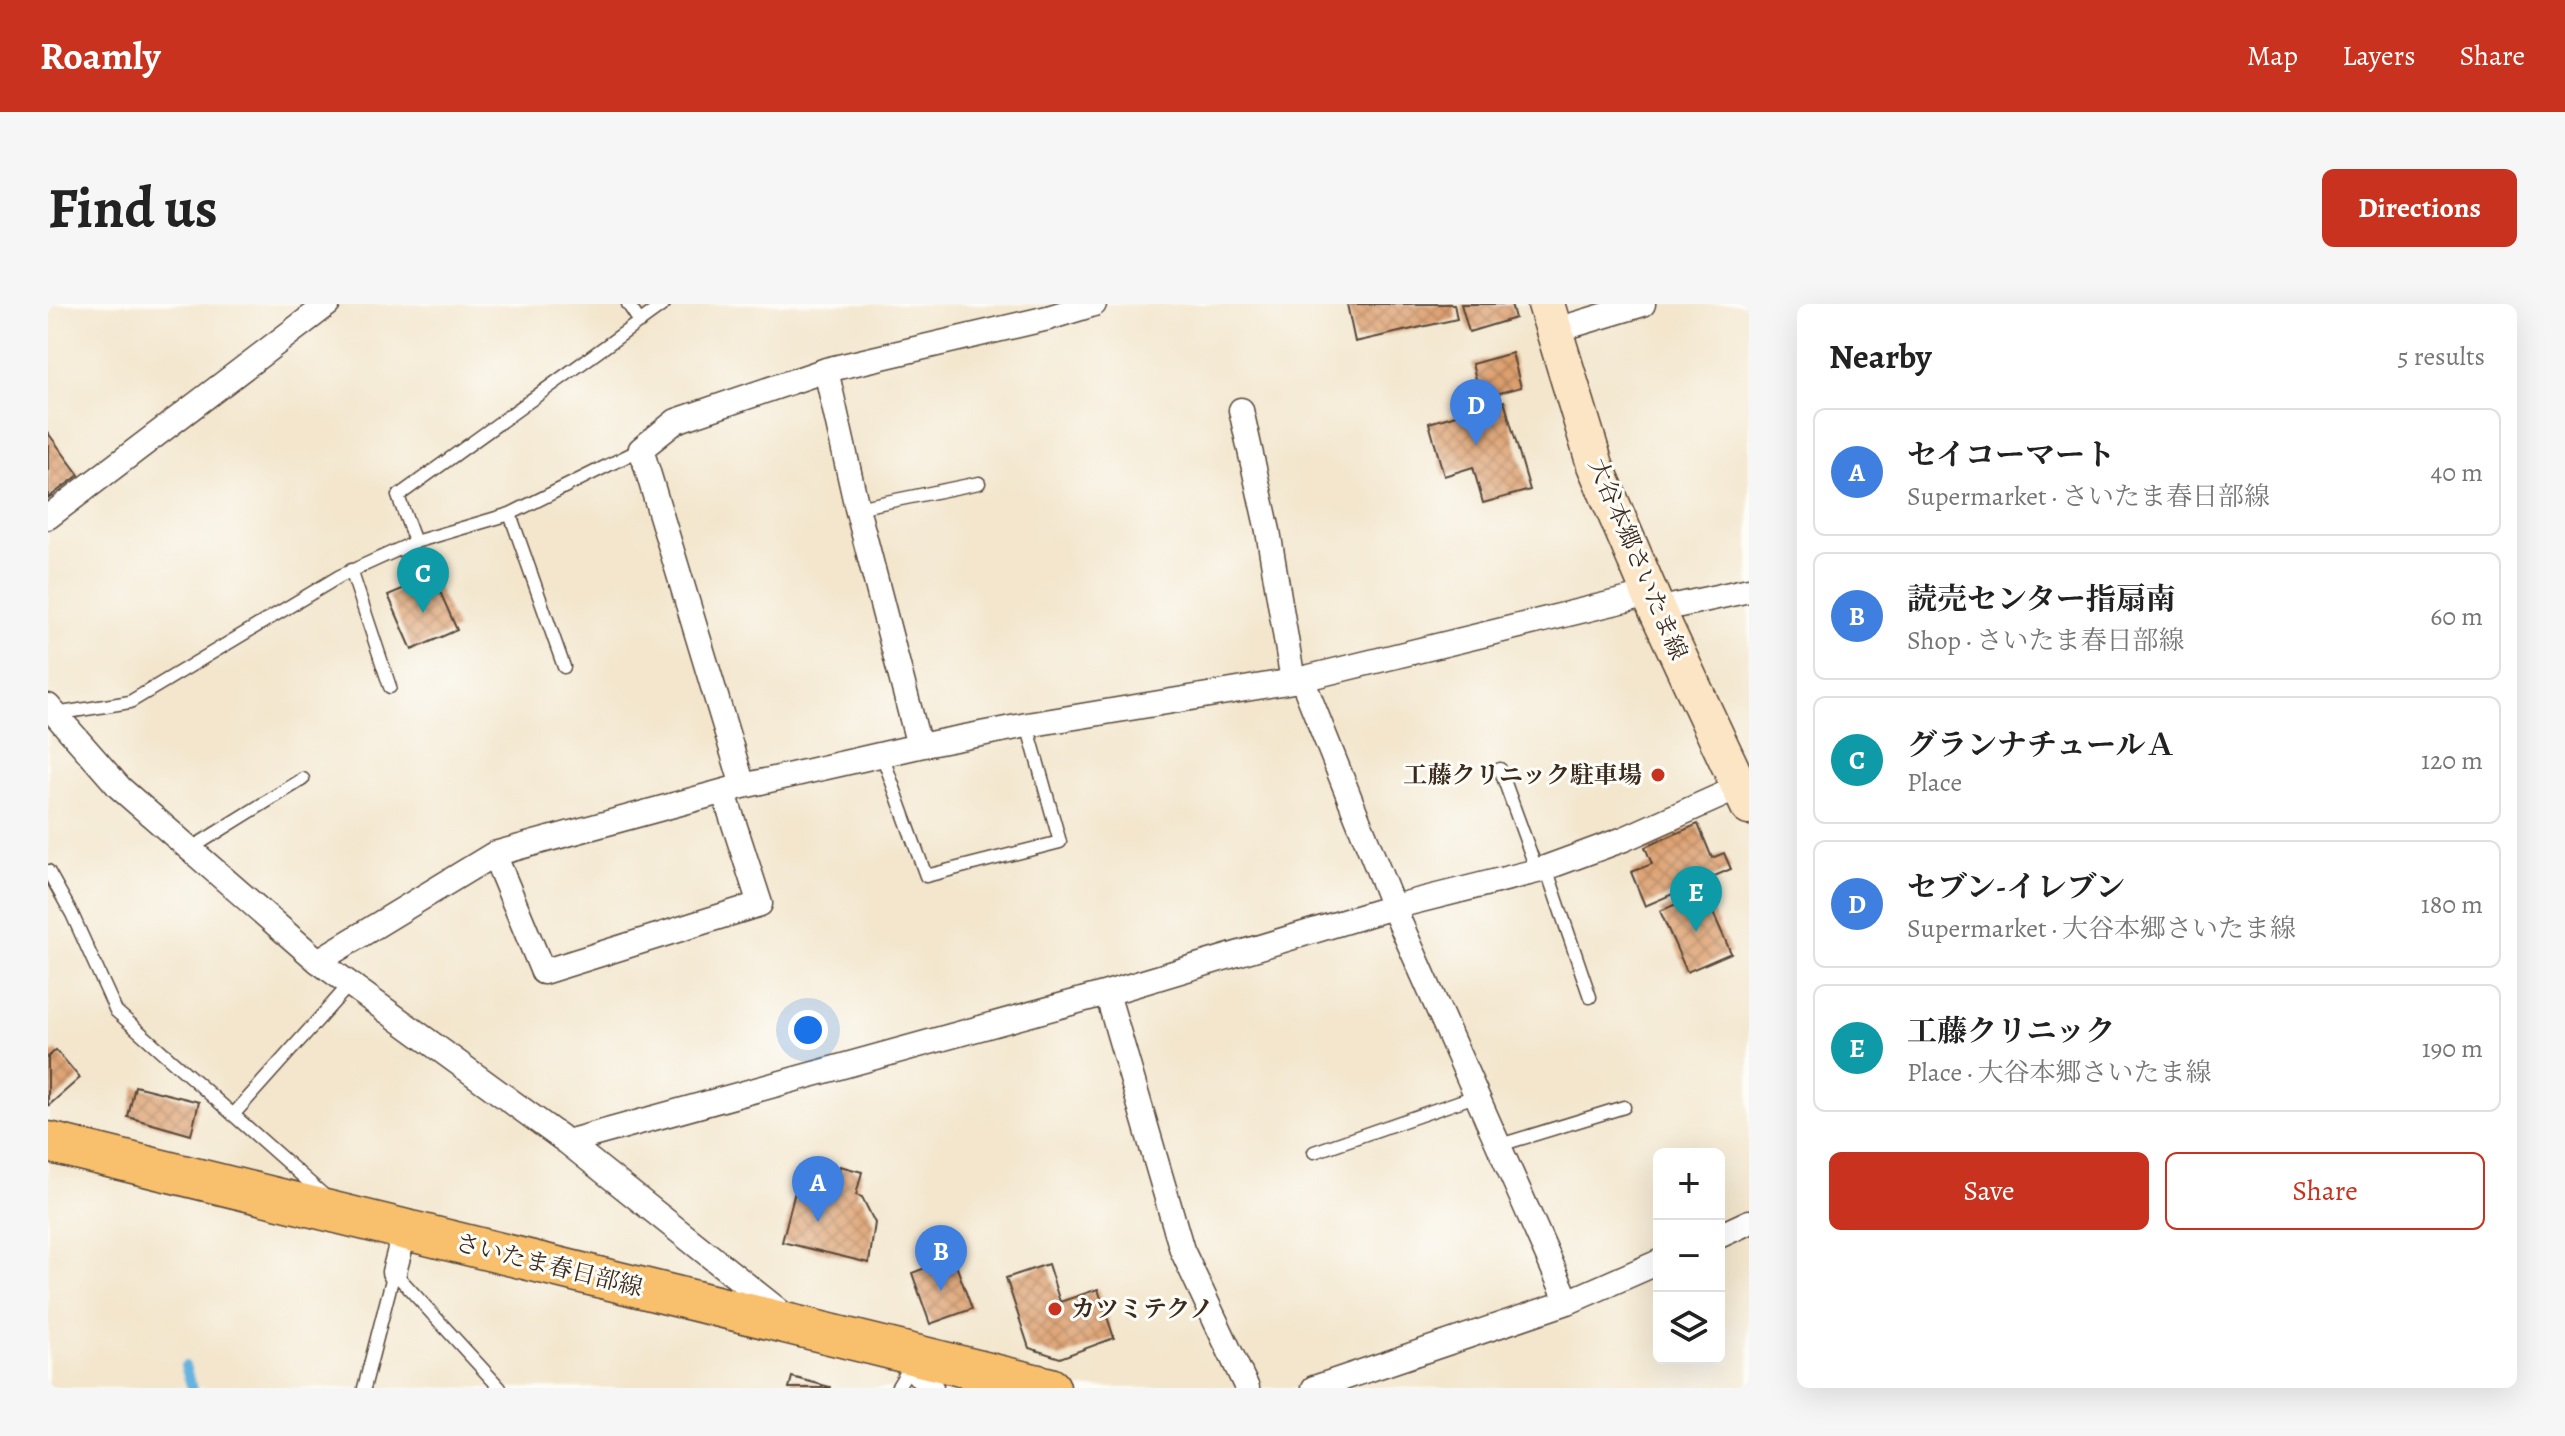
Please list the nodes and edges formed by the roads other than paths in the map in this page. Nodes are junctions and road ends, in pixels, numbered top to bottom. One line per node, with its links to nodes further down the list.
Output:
1 (328, 304): 14 (street)
2 (628, 304): 7 (lane)
3 (664, 304): 7 (lane)
4 (1094, 304): 8 (street)
5 (1643, 304): 6 (street)
6 (1550, 318): 18 (main road, 大谷本郷さいたま線)
7 (640, 322): 15 (lane)
8 (826, 370): 10 (street); 12 (street)
9 (1241, 410): 20 (street)
10 (641, 449): 13 (lane); 28 (street)
11 (979, 483): 12 (lane)
12 (857, 508): 24 (street)
13 (510, 514): 15 (lane); 19 (lane)
14 (48, 517)
15 (415, 542): 16 (lane)
16 (351, 570): 21 (lane); 22 (lane)
17 (1749, 590): 18 (street)
18 (1654, 602): 20 (street); 29 (main road, 大谷本郷さいたま線)
19 (564, 667)
20 (1297, 680): 23 (street); 34 (street)
21 (390, 687)
22 (52, 710): 30 (street)
23 (1027, 725): 24 (street); 25 (lane)
24 (919, 746): 25 (street)
25 (882, 755): 28 (street)
26 (1500, 769): 32 (lane)
27 (303, 779): 30 (lane)
28 (733, 789): 31 (street); 31 (street)
29 (1744, 797): 32 (street)
30 (190, 849): 35 (street)
31 (494, 854): 35 (street)
32 (1542, 870): 34 (street); 38 (lane)
33 (48, 871): 41 (lane)
34 (1393, 907): 37 (street); 39 (street)
35 (318, 961): 36 (street)
36 (350, 984): 41 (lane); 43 (street)
37 (1107, 993): 43 (street); 59 (street)
38 (1590, 997)
39 (1478, 1095): 44 (street); 45 (lane)
40 (1624, 1107): 44 (lane)
41 (233, 1115): 46 (lane)
42 (48, 1142): 46 (main road, さいたま春日部線)
43 (567, 1142): 53 (street)
44 (1500, 1145): 52 (street)
45 (1314, 1152)
46 (345, 1216): 48 (main road, さいたま春日部線)
47 (1749, 1222): 49 (street)
48 (405, 1230): 51 (street); 53 (main road, さいたま春日部線)
49 (1725, 1233)
50 (1653, 1265): 52 (street)
51 (394, 1272): 55 (lane); 56 (lane)
52 (1568, 1302): 60 (street)
53 (795, 1324): 54 (main road, さいたま春日部線)
54 (902, 1368): 57 (street); 58 (main road, さいたま春日部線)
55 (364, 1388)
56 (500, 1388)
57 (931, 1388)
58 (1050, 1388)
59 (1247, 1388)
60 (1314, 1388)

